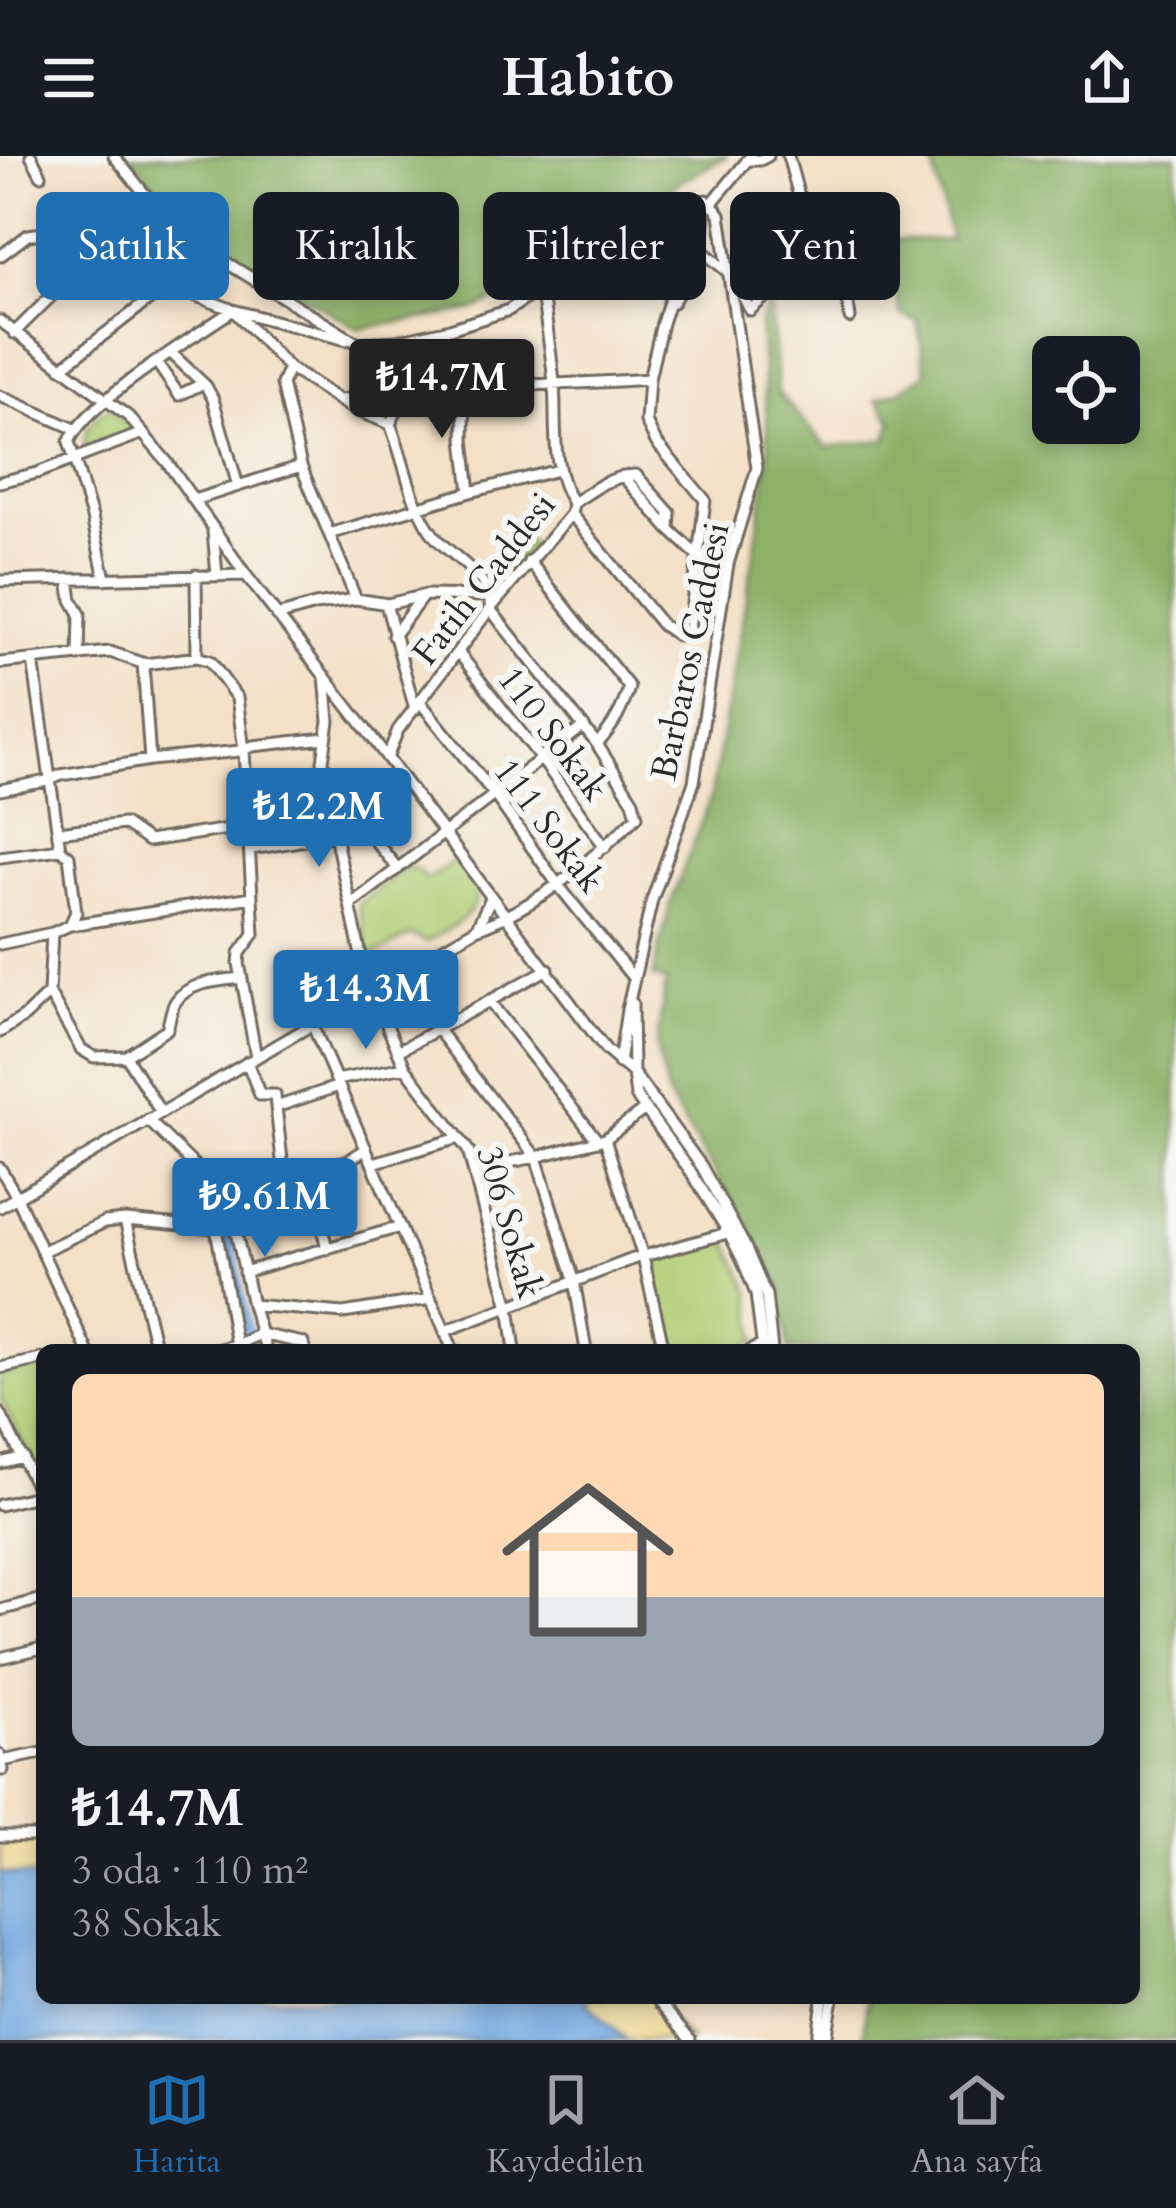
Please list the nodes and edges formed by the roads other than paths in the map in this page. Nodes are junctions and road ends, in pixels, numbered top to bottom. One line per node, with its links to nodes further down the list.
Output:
1 (31, 156): 6 (street)
2 (114, 156): 30 (street)
3 (768, 156): 5 (street)
4 (788, 156): 7 (street)
5 (749, 158): 9 (street)
6 (40, 175)
7 (798, 192)
8 (706, 201): 9 (street)
9 (709, 201): 10 (street); 16 (street, Barbaros Caddesi)
10 (706, 222)
11 (1, 234): 13 (street)
12 (36, 235): 13 (street)
13 (11, 246): 15 (street)
14 (706, 254): 16 (street)
15 (0, 256)
16 (730, 277)
17 (39, 300): 29 (street)
18 (149, 300): 33 (street)
19 (207, 300): 26 (street)
20 (524, 300): 30 (street)
21 (543, 300): 38 (street)
22 (670, 300): 28 (street)
23 (675, 300): 28 (street)
24 (733, 300): 59 (street, Barbaros Caddesi)
25 (847, 300): 27 (street)
26 (233, 310): 30 (street); 31 (street); 34 (street)
27 (850, 318)
28 (662, 323): 35 (street)
29 (5, 329): 33 (street)
30 (357, 343)
31 (170, 352): 32 (street); 36 (street)
32 (157, 363): 36 (street); 41 (street)
33 (61, 368): 41 (street)
34 (289, 368): 42 (street); 47 (street)
35 (650, 379): 38 (street); 57 (street)
36 (202, 384): 50 (street)
37 (465, 386): 38 (street); 39 (street); 51 (street)
38 (554, 386): 48 (street)
39 (407, 391): 42 (street); 43 (street)
40 (0, 396): 44 (street)
41 (107, 399): 44 (street); 45 (street)
42 (340, 400): 43 (street)
43 (389, 424): 54 (street)
44 (75, 429): 46 (street)
45 (143, 433): 46 (street); 52 (street)
46 (74, 459): 49 (street); 64 (street)
47 (301, 466): 50 (street); 56 (street)
48 (558, 470): 51 (street); 53 (street)
49 (0, 482)
50 (238, 486): 52 (street)
51 (470, 492): 54 (street)
52 (194, 500): 55 (street)
53 (572, 508): 57 (street, Fatih Caddesi); 57 (street); 58 (street, Fatih Caddesi)
54 (419, 509): 56 (street); 67 (street)
55 (212, 526): 61 (street); 62 (street)
56 (329, 534): 68 (street)
57 (699, 556): 59 (street)
58 (529, 561): 70 (street, Fatih Caddesi); 87 (street)
59 (728, 564): 116 (street, Barbaros Caddesi)
60 (196, 575): 61 (street); 64 (street); 75 (street)
61 (217, 575): 62 (street)
62 (246, 575): 71 (street)
63 (69, 579): 64 (street); 65 (street); 74 (street)
64 (105, 579)
65 (0, 581)
66 (424, 596): 67 (street); 69 (street); 72 (street)
67 (492, 596): 70 (street)
68 (356, 599): 69 (street); 71 (street)
69 (386, 604): 72 (street)
70 (490, 609): 73 (street, Fatih Caddesi); 83 (street)
71 (277, 616): 79 (street)
72 (394, 636): 80 (street)
73 (458, 652): 80 (street, Fatih Caddesi); 89 (street, 110 Sokak)
74 (79, 656): 76 (street); 78 (street)
75 (197, 657): 78 (street); 88 (street)
76 (33, 660): 77 (street); 92 (street)
77 (0, 663)
78 (143, 663): 91 (street)
79 (325, 676): 81 (street); 82 (street, 306 Sokak)
80 (418, 706): 84 (street, Fatih Caddesi); 95 (street, 111 Sokak)
81 (350, 709): 82 (street); 85 (street)
82 (329, 721): 86 (street, 306 Sokak)
83 (584, 726): 87 (street); 89 (street)
84 (398, 730): 85 (street); 90 (street, Fatih Caddesi)
85 (371, 736): 90 (street)
86 (325, 739): 88 (street); 93 (street, 306 Sokak)
87 (597, 744): 100 (street)
88 (244, 750): 91 (street); 96 (street)
89 (540, 757): 95 (street); 100 (street, 110 Sokak)
90 (387, 758): 98 (street)
91 (150, 760): 92 (street)
92 (51, 779): 94 (street); 97 (street)
93 (326, 781): 99 (street, 306 Sokak); 104 (street)
94 (0, 790)
95 (494, 794): 98 (street); 105 (street, 111 Sokak)
96 (249, 826): 97 (street); 102 (street)
97 (58, 832): 101 (street)
98 (442, 833): 104 (street); 107 (street)
99 (335, 835): 102 (street); 108 (street, 306 Sokak)
100 (605, 847): 105 (street)
101 (60, 849): 103 (street); 110 (street)
102 (250, 849): 106 (street)
103 (0, 857)
104 (398, 869): 108 (street)
105 (558, 885): 109 (street); 116 (street, 111 Sokak)
106 (252, 897): 110 (street); 115 (street)
107 (495, 902): 109 (street); 111 (street)
108 (350, 905): 117 (street, 306 Sokak)
109 (508, 917): 111 (street); 114 (street)
110 (70, 925): 112 (street)
111 (476, 929): 117 (street)
112 (52, 933): 113 (street); 118 (street)
113 (0, 944)
114 (548, 969): 119 (street); 126 (street)
115 (241, 978): 124 (street); 125 (street)
116 (633, 984): 126 (street, Barbaros Caddesi); 128 (street)
117 (375, 988): 120 (street); 123 (street, 306 Sokak)
118 (50, 993): 122 (street); 124 (street)
119 (489, 1000): 121 (street); 135 (street)
120 (312, 1024): 125 (street); 129 (street)
121 (439, 1030): 123 (street); 137 (street)
122 (0, 1032)
123 (398, 1051): 127 (street, 306 Sokak)
124 (126, 1056): 132 (street)
125 (251, 1060): 130 (street); 132 (street)
126 (619, 1064): 128 (street)
127 (405, 1067): 129 (street); 134 (street, 306 Sokak)
128 (633, 1073): 131 (street); 149 (street)
129 (337, 1083): 130 (street); 136 (street)
130 (276, 1107): 141 (street)
131 (645, 1108): 135 (street); 149 (street)
132 (161, 1113): 133 (street)
133 (148, 1120): 143 (street); 144 (street)
134 (459, 1138): 136 (street); 139 (street, 306 Sokak)
135 (602, 1140): 137 (street); 152 (street)
136 (370, 1157): 140 (street); 147 (street)
137 (536, 1157): 139 (street); 154 (street)
138 (0, 1168): 143 (street)
139 (473, 1169): 157 (street, 306 Sokak)
140 (309, 1171): 141 (street); 150 (street)
141 (284, 1178): 142 (street)
142 (228, 1195): 144 (street); 153 (street)
143 (17, 1197): 145 (street); 151 (street)
144 (208, 1200): 148 (street)
145 (0, 1207)
146 (125, 1220): 148 (street); 151 (street); 161 (street)
147 (400, 1227): 150 (street); 155 (street)
148 (216, 1228): 162 (street)
149 (732, 1231): 152 (street); 170 (street)
150 (328, 1249): 153 (street)
151 (43, 1251): 160 (street)
152 (643, 1257): 154 (street); 169 (street)
153 (244, 1272): 156 (street)
154 (574, 1280): 157 (street); 168 (street)
155 (431, 1299): 156 (street); 158 (street)
156 (252, 1305): 159 (street)
157 (509, 1307): 158 (street); 167 (street, 306 Sokak)
158 (446, 1331): 166 (street)
159 (260, 1334): 163 (street); 164 (street); 165 (street)
160 (83, 1344)
161 (155, 1344)
162 (236, 1344)
163 (238, 1344)
164 (264, 1344)
165 (303, 1344)
166 (451, 1344)
167 (514, 1344)
168 (585, 1344)
169 (663, 1344)
170 (762, 1344)
171 (36, 1360): 172 (street)
172 (0, 1368)
173 (0, 1412): 174 (street)
174 (23, 1457): 175 (street); 176 (street)
175 (0, 1463)
176 (36, 1485)
177 (36, 1497): 178 (street)
178 (0, 1505)
179 (36, 1601): 180 (street)
180 (0, 1610)
181 (36, 1649): 182 (street)
182 (0, 1658)
183 (36, 1754): 184 (street)
184 (1, 1758): 185 (street)
185 (0, 1770)
186 (36, 1835): 187 (street)
187 (0, 1836)
188 (659, 2004): 191 (street)
189 (823, 2004): 192 (street)
190 (831, 2004): 192 (street)
191 (690, 2040)
192 (822, 2040)

